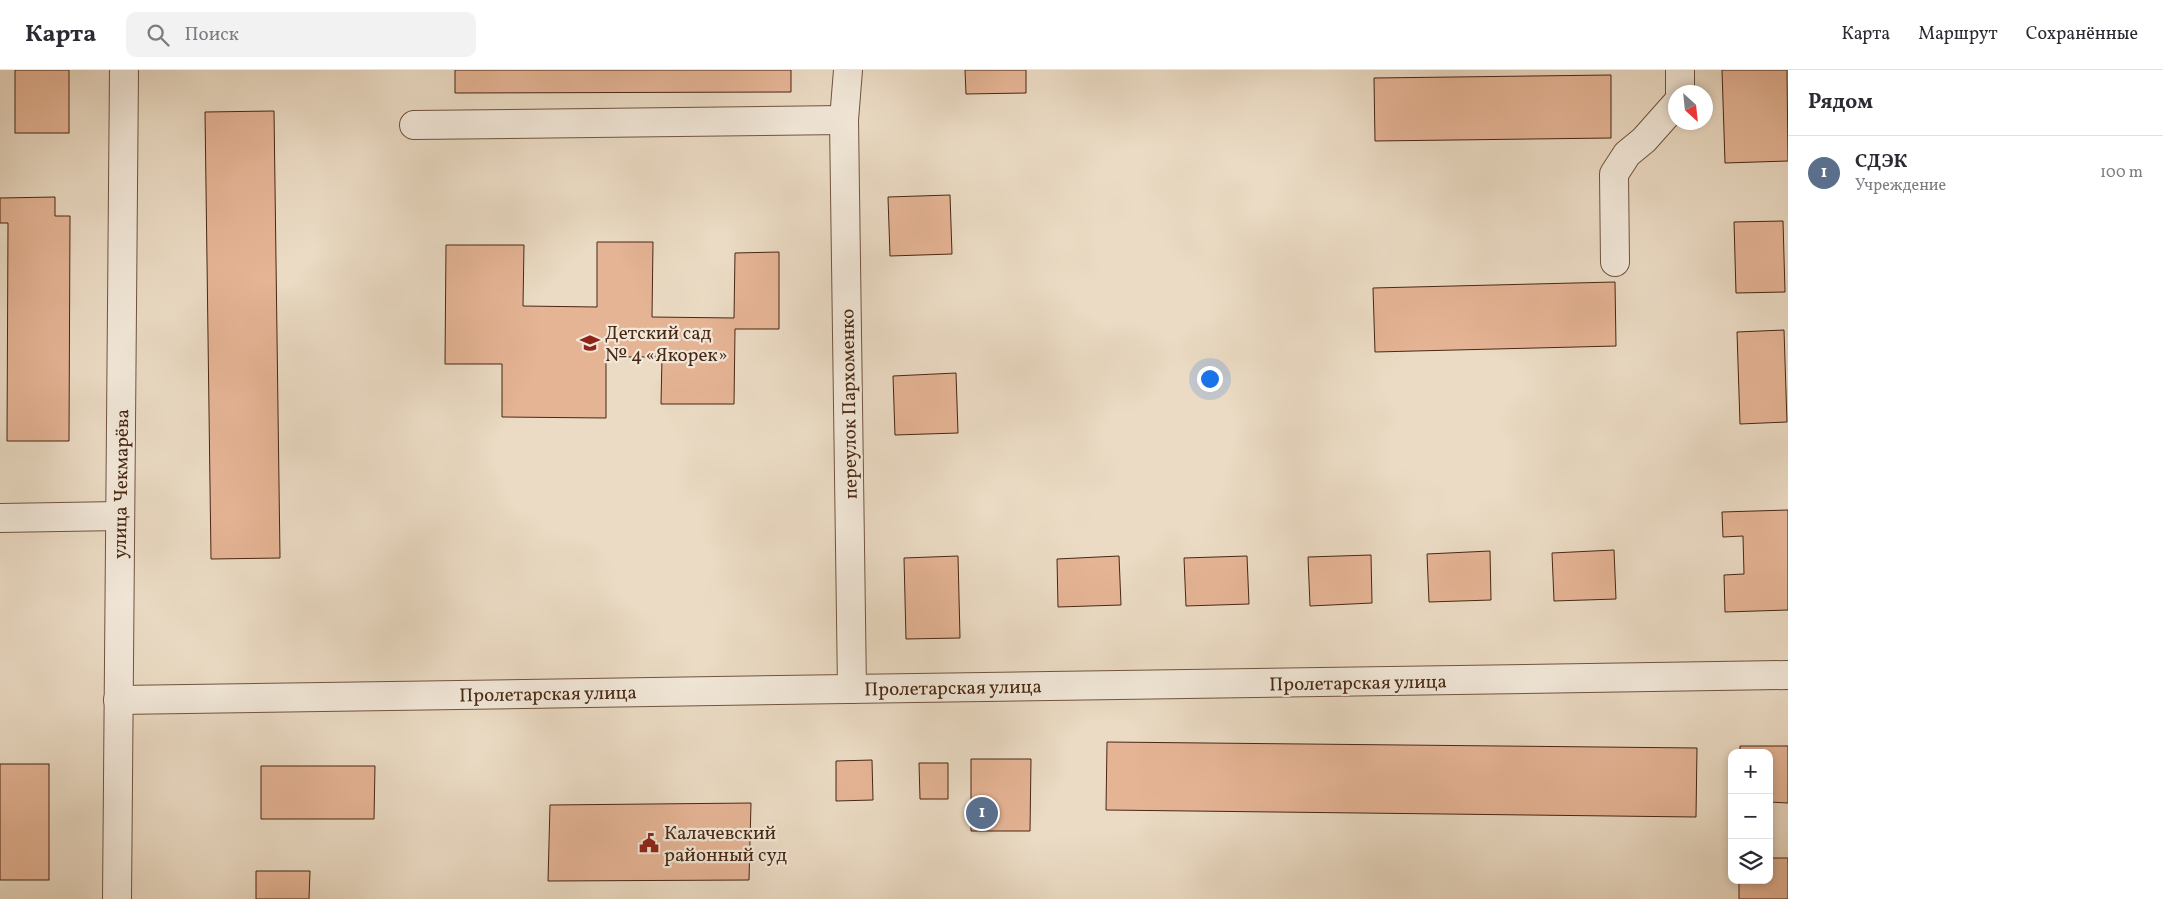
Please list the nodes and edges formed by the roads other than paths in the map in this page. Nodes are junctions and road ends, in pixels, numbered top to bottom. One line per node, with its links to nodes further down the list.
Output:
1 (124, 70): 9 (street, улица Чекмарёва)
2 (848, 70): 6 (street, переулок Пархоменко)
3 (1680, 70): 4 (street)
4 (1680, 85)
5 (1668, 113): 8 (street)
6 (844, 120): 7 (street); 12 (street, переулок Пархоменко)
7 (414, 125)
8 (1615, 262)
9 (120, 516): 10 (street); 13 (street, улица Чекмарёва)
10 (0, 518)
11 (1788, 675): 12 (street, Пролетарская улица)
12 (852, 689): 13 (street, Пролетарская улица)
13 (118, 700): 14 (street, улица Чекмарёва)
14 (117, 899)

